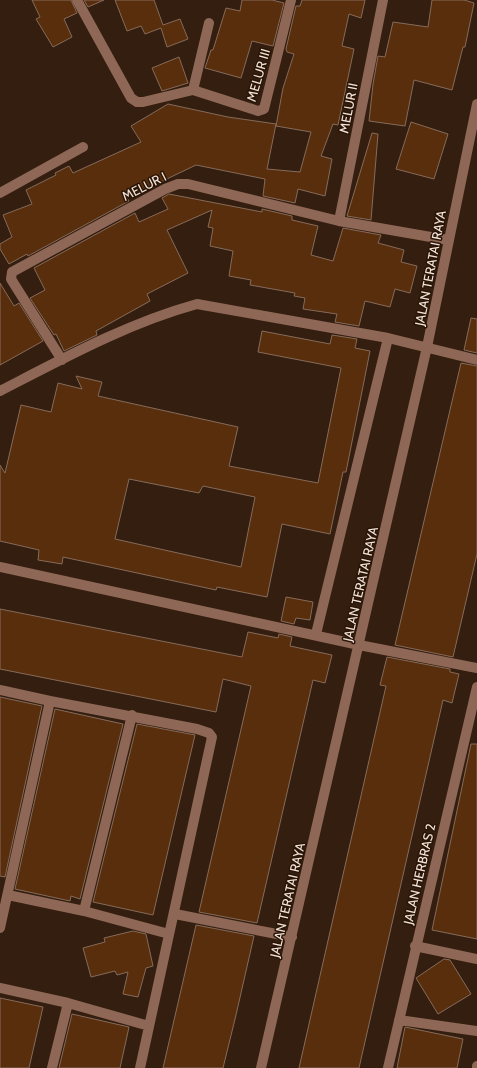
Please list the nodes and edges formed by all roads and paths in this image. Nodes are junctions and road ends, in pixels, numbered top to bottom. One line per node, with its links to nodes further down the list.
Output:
1 (78, 0): 5 (street)
2 (291, 0): 5 (street, MELUR III)
3 (383, 0): 9 (street, MELUR II)
4 (210, 23): 5 (street)
5 (192, 90)
6 (477, 104): 10 (street, JALAN TERATAI RAYA)
7 (83, 147): 8 (street)
8 (0, 193)
9 (339, 221): 10 (street, MELUR I); 13 (street, MELUR I)
10 (448, 240): 12 (street, JALAN TERATAI RAYA)
11 (388, 338): 12 (street); 13 (street); 17 (street)
12 (427, 347): 14 (street); 18 (street, JALAN TERATAI RAYA)
13 (62, 360): 15 (street)
14 (477, 360)
15 (0, 391)
16 (0, 567): 17 (street)
17 (316, 634): 18 (street)
18 (359, 645): 19 (street); 29 (street, JALAN TERATAI RAYA)
19 (477, 668)
20 (477, 687): 30 (street, JALAN HERBRAS 2)
21 (0, 690): 22 (street)
22 (50, 701): 23 (street); 24 (street)
23 (132, 715): 25 (street); 26 (street)
24 (8, 896): 25 (street); 27 (street)
25 (84, 911): 28 (street)
26 (175, 914): 28 (street); 29 (street)
27 (0, 928)
28 (169, 934): 35 (street)
29 (292, 937): 39 (street, JALAN TERATAI RAYA)
30 (415, 946): 31 (street); 34 (street, JALAN HERBRAS 2)
31 (477, 960)
32 (0, 988): 33 (street)
33 (68, 1003): 35 (street); 37 (street)
34 (399, 1020): 36 (street); 40 (street, JALAN HERBRAS 2)
35 (149, 1026): 38 (street)
36 (477, 1031)
37 (52, 1068)
38 (140, 1068)
39 (261, 1068)
40 (388, 1068)

